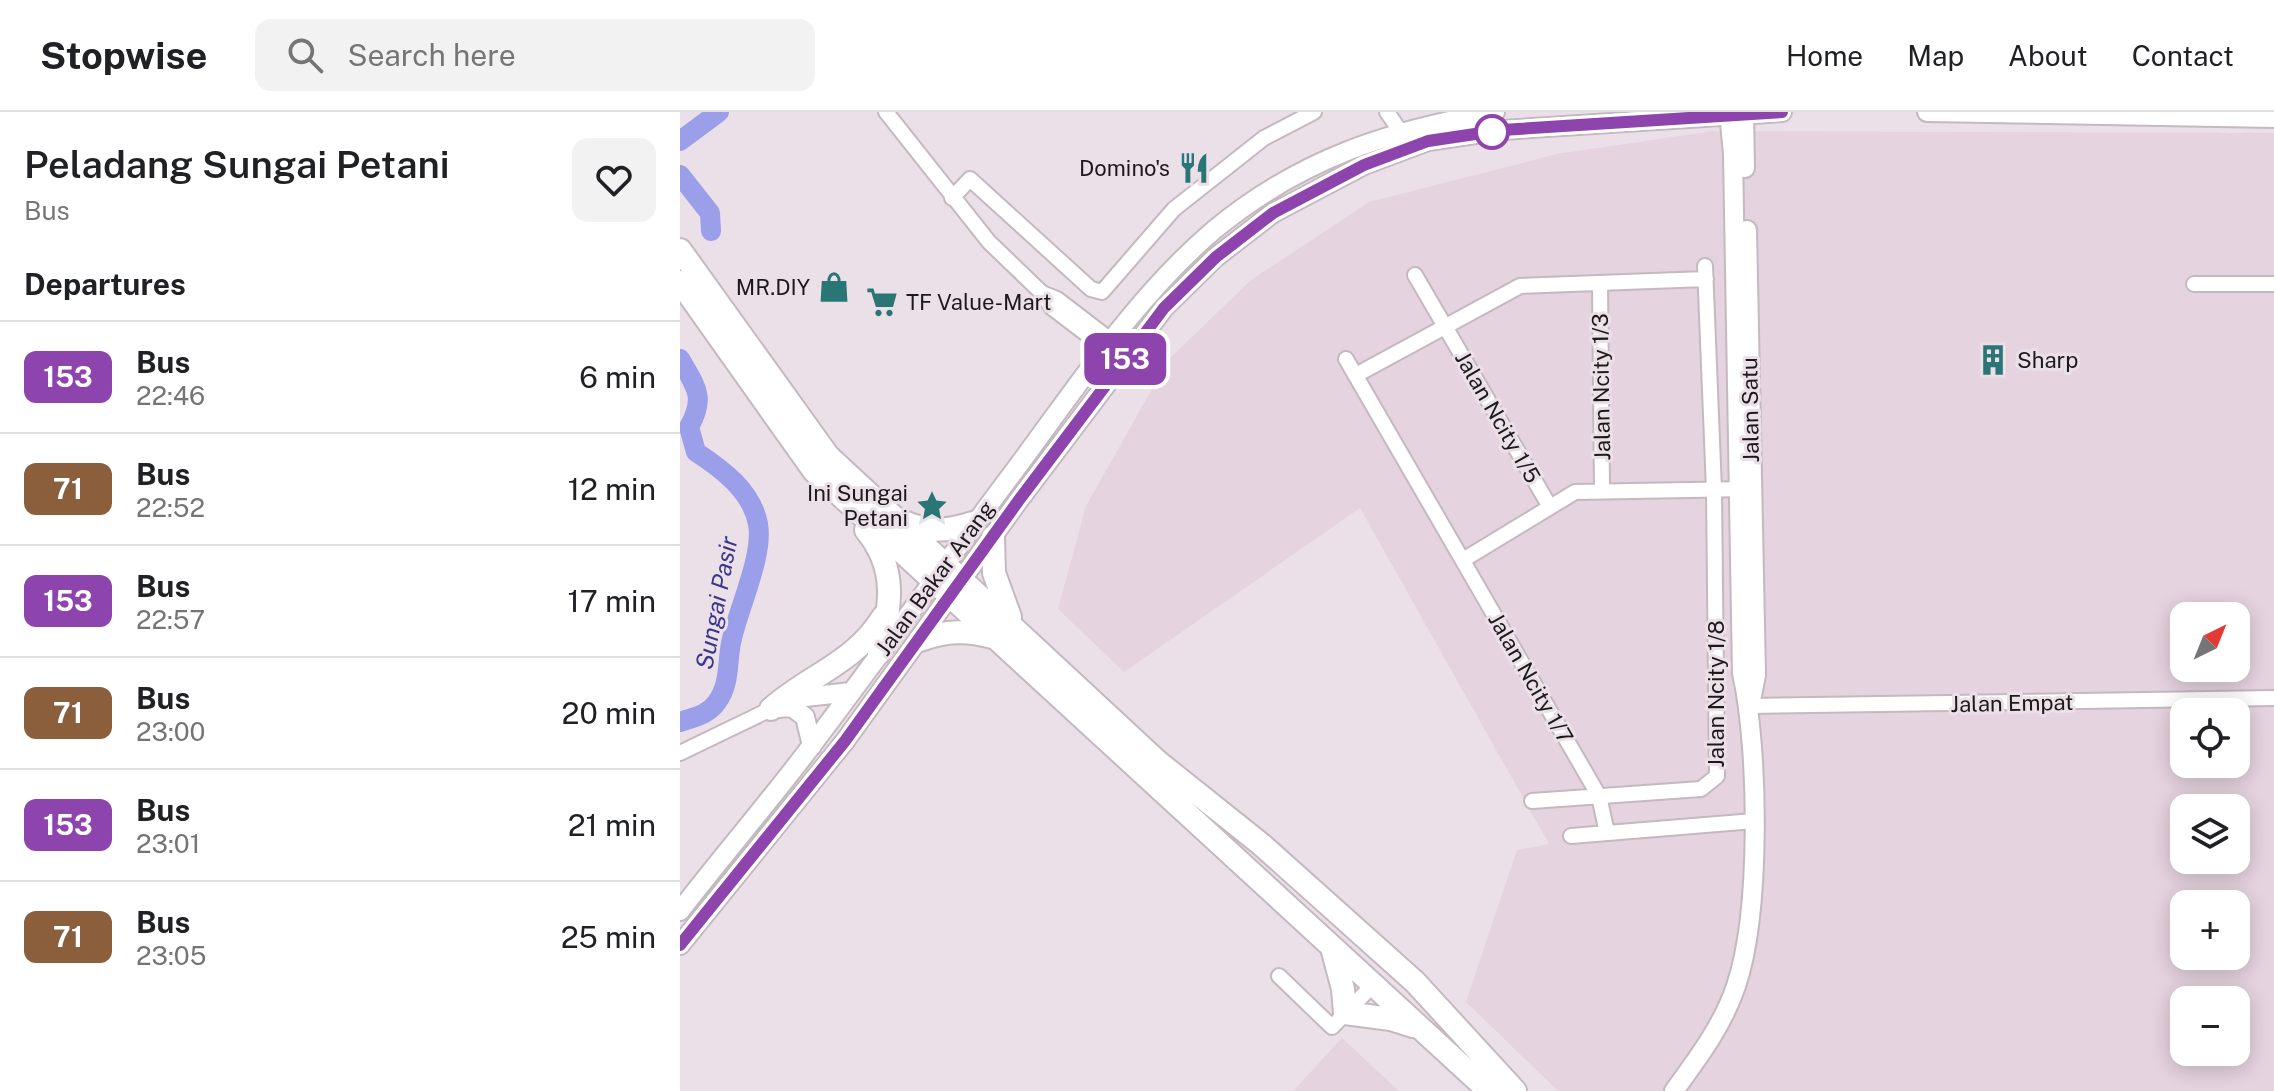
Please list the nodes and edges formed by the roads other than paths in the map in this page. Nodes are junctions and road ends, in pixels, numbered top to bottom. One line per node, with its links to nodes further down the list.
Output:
1 (886, 112): 13 (street)
2 (1314, 112): 13 (street)
3 (1387, 112): 11 (street)
4 (1495, 112): 11 (main road, Jalan Bakar Arang)
5 (1776, 112): 6 (main road, Jalan Bakar Arang); 8 (main road, Jalan Bakar Arang); 12 (main road)
6 (1782, 112)
7 (1927, 112): 10 (main road)
8 (1736, 113): 9 (main road, Jalan Bakar Arang); 12 (main road, Jalan Satu)
9 (1702, 118): 12 (main road); 31 (main road, Jalan Bakar Arang)
10 (2274, 118)
11 (1400, 131): 21 (main road, Jalan Bakar Arang)
12 (1739, 148): 25 (main road, Jalan Satu)
13 (952, 198): 21 (street)
14 (680, 250): 29 (highway)
15 (1415, 275): 20 (street, Jalan Ncity 1/5)
16 (680, 282): 24 (highway)
17 (1600, 283): 20 (street); 26 (street, Jalan Ncity 1/3); 27 (street)
18 (2194, 284): 19 (street)
19 (2274, 284)
20 (1445, 326): 23 (street); 28 (street, Jalan Ncity 1/5)
21 (1109, 345): 30 (main road, Jalan Bakar Arang)
22 (1346, 359): 23 (street, Jalan Ncity 1/7)
23 (1356, 375): 32 (street, Jalan Ncity 1/7)
24 (832, 488): 33 (highway); 35 (highway)
25 (1745, 489): 27 (street); 41 (main road, Jalan Satu)
26 (1602, 490): 27 (street); 28 (street)
27 (1714, 490): 45 (street, Jalan Ncity 1/8)
28 (1550, 507): 32 (street)
29 (896, 518): 30 (highway); 33 (highway)
30 (973, 523): 33 (main road, Jalan Bakar Arang)
31 (993, 537): 34 (main road, Jalan Bakar Arang); 36 (highway)
32 (1463, 560): 45 (street, Jalan Ncity 1/7)
33 (939, 570): 34 (highway); 38 (main road, Jalan Bakar Arang)
34 (957, 587): 36 (highway); 37 (main road, Jalan Bakar Arang)
35 (891, 604): 38 (highway); 42 (highway)
36 (1008, 632): 37 (highway); 50 (highway); 53 (highway)
37 (920, 640): 52 (main road, Jalan Bakar Arang)
38 (879, 653): 39 (main road, Jalan Bakar Arang)
39 (851, 692): 42 (main road); 43 (main road, Jalan Bakar Arang)
40 (2274, 698): 41 (street, Jalan Empat)
41 (1749, 706): 47 (main road, Jalan Satu)
42 (771, 709): 43 (main road); 44 (street)
43 (812, 746): 51 (main road, Jalan Bakar Arang)
44 (680, 753)
45 (1599, 796): 46 (street); 48 (street, Jalan Ncity 1/7)
46 (1532, 801)
47 (1754, 821): 48 (street); 61 (main road, Jalan Satu)
48 (1607, 833): 49 (street)
49 (1571, 836)
50 (1262, 845): 55 (highway); 60 (highway)
51 (680, 911)
52 (680, 945)
53 (1332, 948): 55 (highway); 56 (highway)
54 (1279, 976): 56 (street)
55 (1373, 985): 56 (street); 57 (highway); 59 (highway)
56 (1345, 1013): 57 (highway)
57 (1422, 1029): 58 (highway)
58 (1489, 1091)
59 (1507, 1091)
60 (1515, 1091)
61 (1674, 1091)

